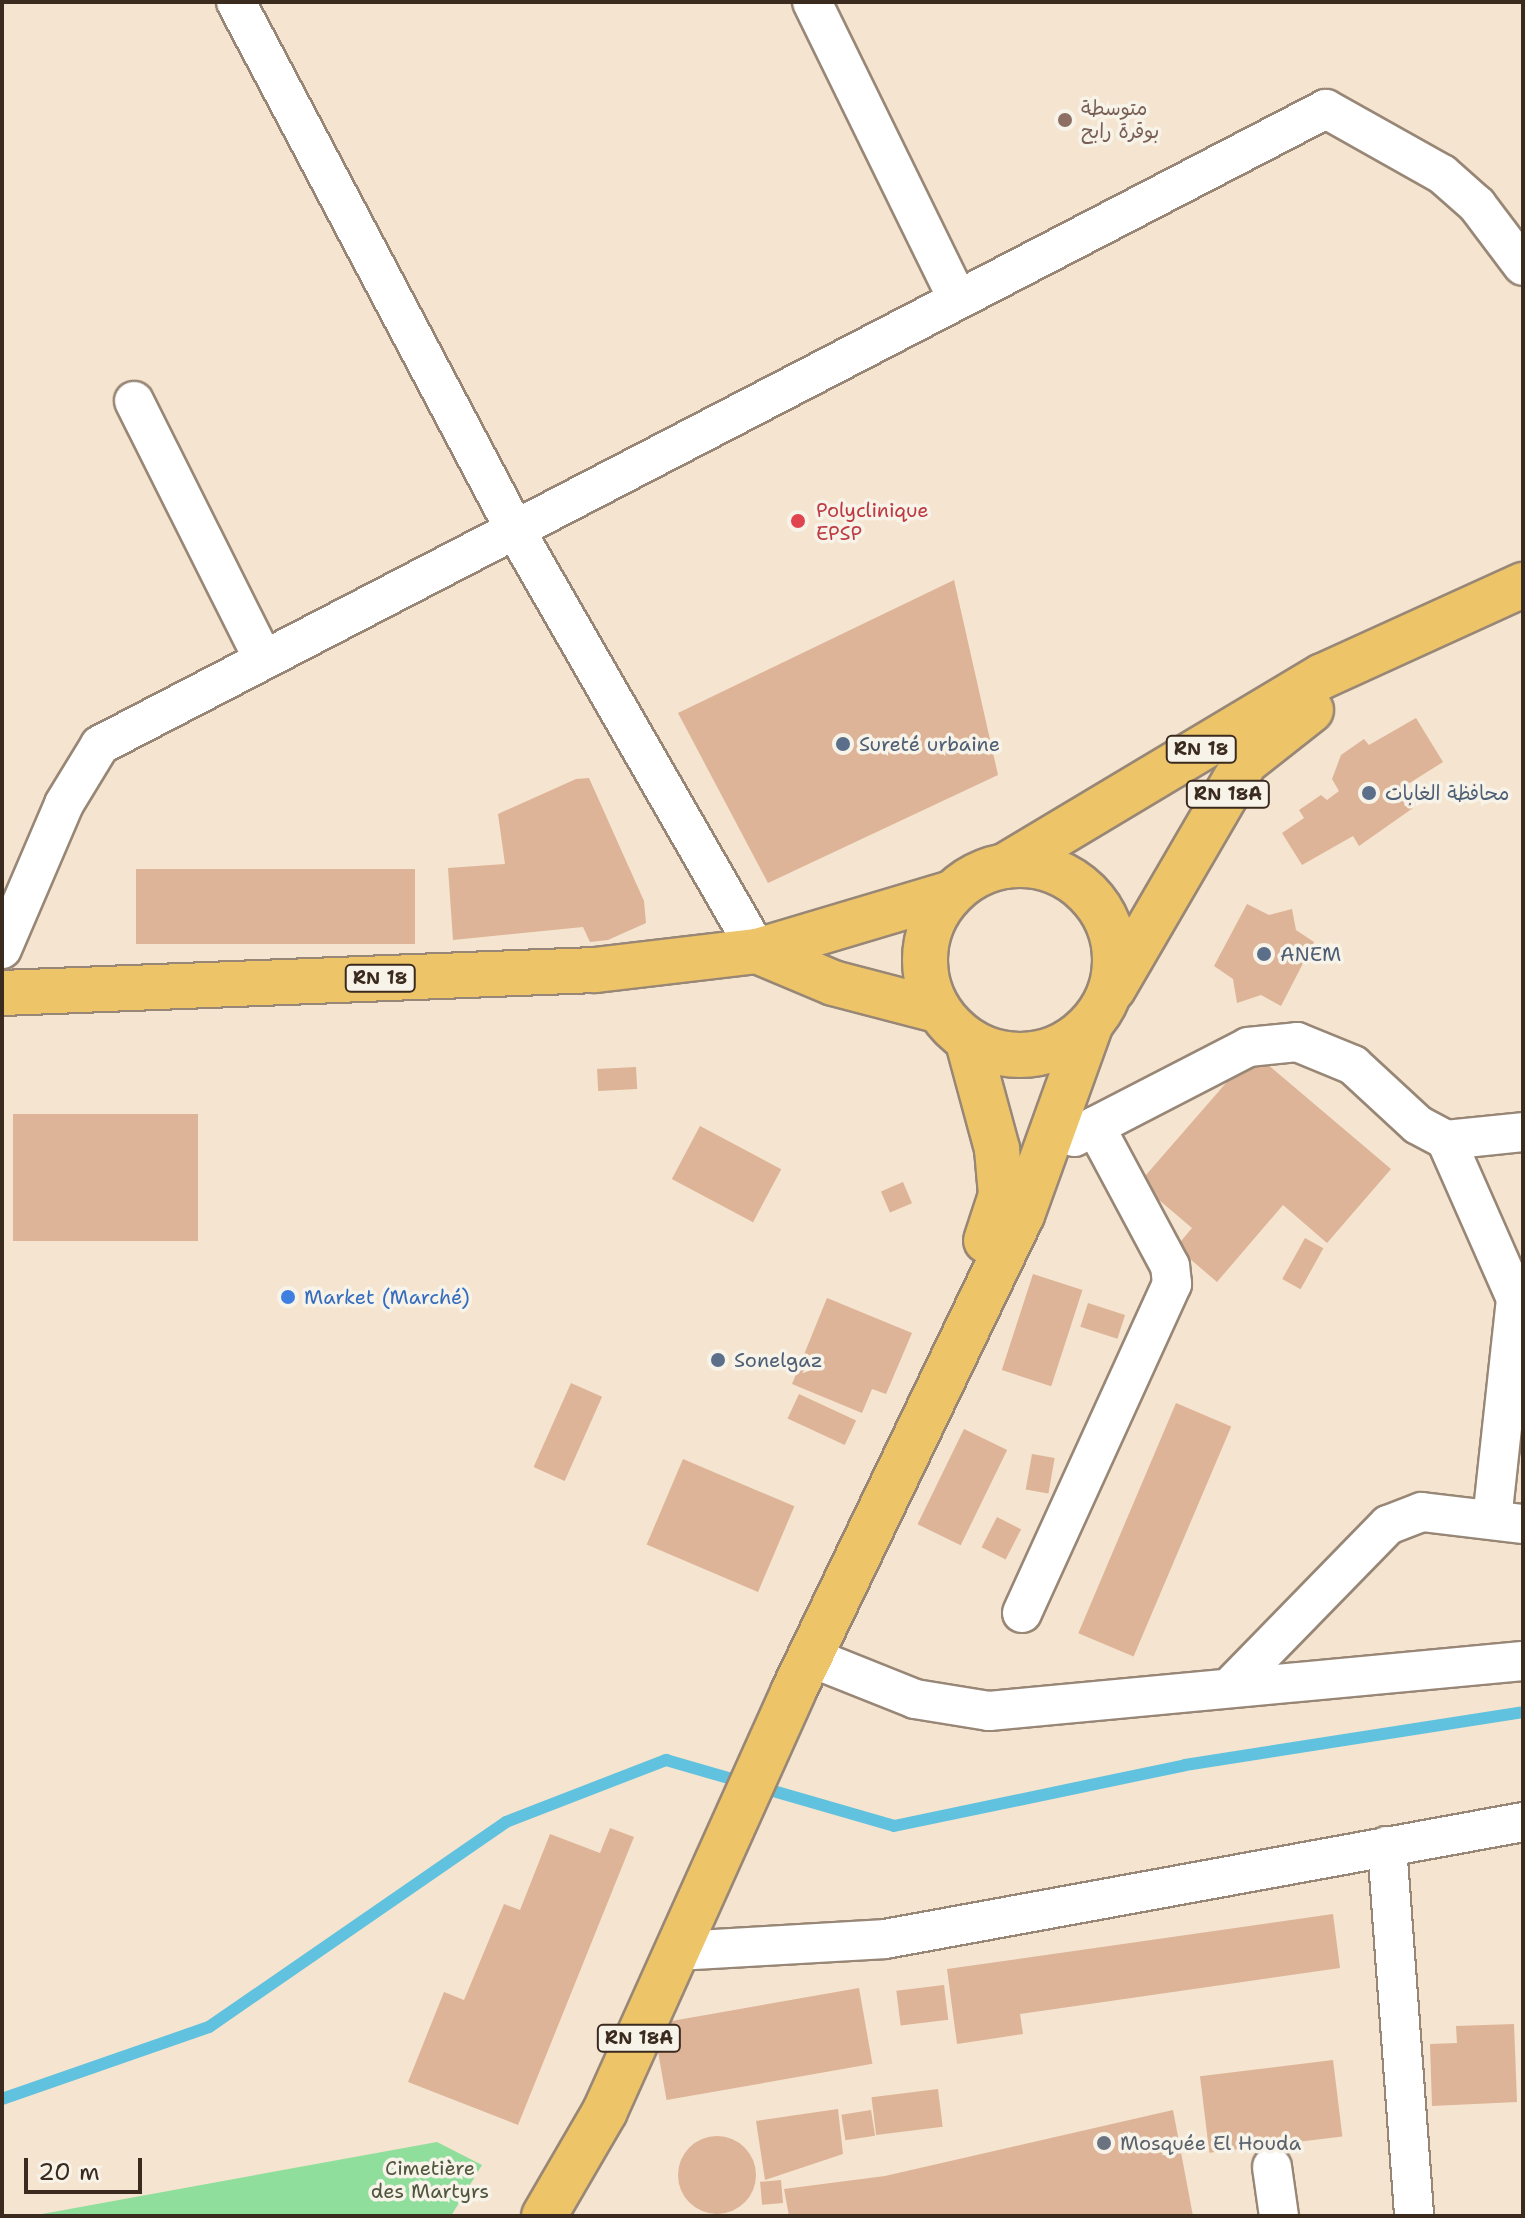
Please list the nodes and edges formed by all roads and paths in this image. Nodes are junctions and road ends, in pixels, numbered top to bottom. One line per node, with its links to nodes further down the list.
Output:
1 (236, 2): 6 (street)
2 (812, 2): 4 (street)
3 (1523, 266): 4 (street)
4 (957, 298): 6 (street)
5 (134, 401): 9 (street)
6 (513, 526): 9 (street); 13 (street)
7 (1523, 585): 8 (main road, RN 18)
8 (1401, 638): 10 (main road, RN 18); 16 (main road, RN 18A)
9 (263, 659): 12 (street)
10 (1005, 866): 11 (main road); 16 (main road)
11 (951, 893): 13 (main road, RN 18); 15 (main road)
12 (2, 949)
13 (757, 951): 14 (main road, RN 18); 15 (main road, RN 18)
14 (2, 993)
15 (937, 1010): 17 (main road)
16 (1099, 1011): 17 (main road); 21 (main road, RN 18A)
17 (968, 1042): 22 (main road)
18 (1095, 1126): 20 (street); 21 (street); 24 (street)
19 (1523, 1132): 20 (street)
20 (1446, 1140): 23 (street)
21 (1044, 1153): 22 (main road, RN 18A)
22 (934, 1396): 26 (main road, RN 18A)
23 (1507, 1522): 27 (street)
24 (1022, 1613)
25 (1523, 1661): 27 (street)
26 (802, 1674): 27 (street); 30 (main road, RN 18A)
27 (1229, 1688)
28 (1523, 1822): 29 (street)
29 (1387, 1846): 30 (street); 34 (street)
30 (678, 1951): 32 (main road, RN 18A)
31 (1272, 2167): 33 (street)
32 (544, 2216)
33 (1279, 2216)
34 (1414, 2216)

